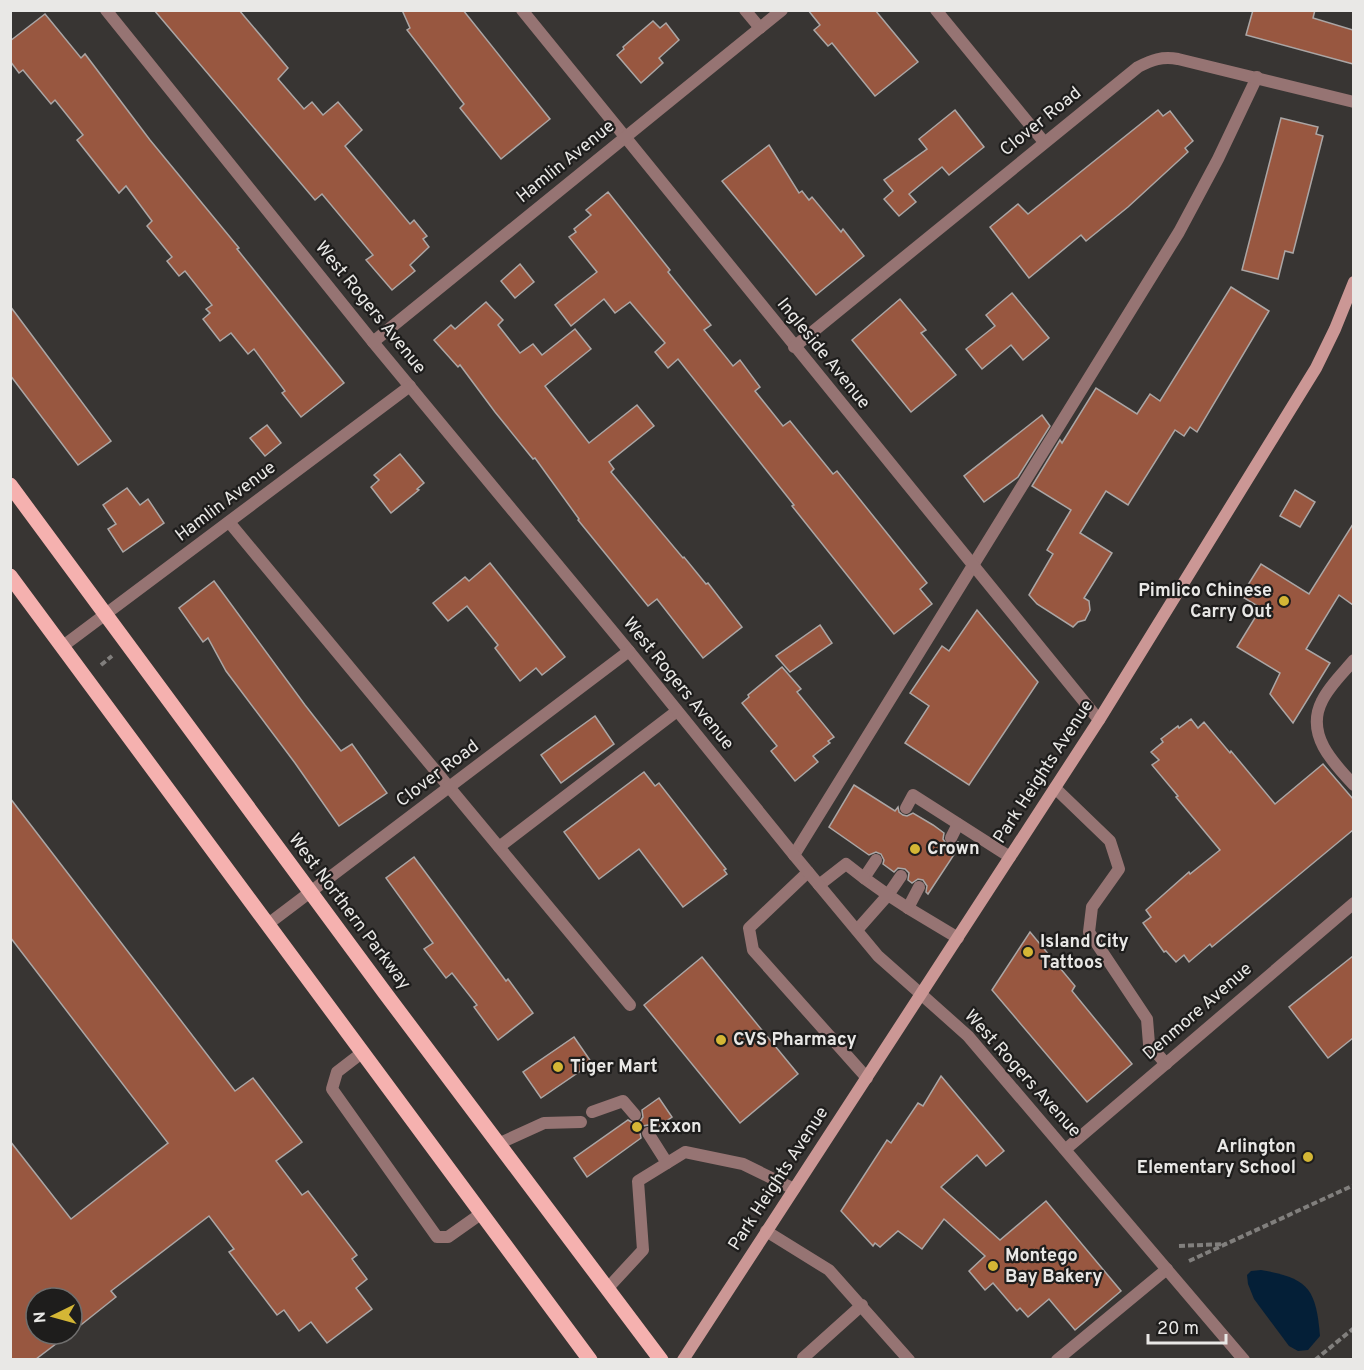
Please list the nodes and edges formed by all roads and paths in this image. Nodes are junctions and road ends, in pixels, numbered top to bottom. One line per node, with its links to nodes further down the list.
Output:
1 (106, 10): 12 (street, West Rogers Avenue)
2 (522, 10): 9 (street, Ingleside Avenue)
3 (745, 10): 6 (street)
4 (782, 10): 6 (street, Hamlin Avenue)
5 (936, 10): 10 (street)
6 (760, 28): 9 (street, Hamlin Avenue)
7 (1257, 77): 8 (street, Clover Road); 10 (street, Clover Road); 17 (street)
8 (1353, 102)
9 (624, 139): 12 (street, Hamlin Avenue); 13 (street, Ingleside Avenue)
10 (1044, 142): 13 (street, Clover Road)
11 (1353, 282): 26 (main road, Park Heights Avenue)
12 (373, 342): 14 (street, West Rogers Avenue)
13 (794, 347): 17 (street, Ingleside Avenue)
14 (410, 386): 16 (street, Hamlin Avenue); 21 (street, West Rogers Avenue)
15 (10, 485): 19 (main road, West Northern Parkway)
16 (230, 522): 19 (street, Hamlin Avenue); 28 (street)
17 (972, 565): 26 (street, Ingleside Avenue); 36 (street)
18 (10, 576): 20 (main road)
19 (105, 615): 20 (street, Hamlin Avenue); 44 (main road, West Northern Parkway)
20 (63, 646): 48 (main road)
21 (629, 651): 25 (street, West Rogers Avenue); 28 (street, Clover Road)
22 (113, 656): 24 (path)
23 (1353, 660): 27 (street)
24 (101, 664)
25 (677, 711): 35 (street); 36 (street, West Rogers Avenue)
26 (1099, 720): 29 (main road, Park Heights Avenue)
27 (1353, 785)
28 (450, 788): 35 (street); 44 (street, Clover Road)
29 (1055, 788): 37 (main road, Park Heights Avenue); 54 (street)
30 (906, 808): 31 (street)
31 (939, 813): 32 (street); 33 (street)
32 (958, 824): 34 (street); 37 (street)
33 (933, 825)
34 (951, 837)
35 (499, 847): 52 (street)
36 (794, 855): 39 (street, West Rogers Avenue)
37 (1010, 857): 50 (main road, Park Heights Avenue)
38 (876, 860): 41 (street)
39 (808, 872): 42 (street, West Rogers Avenue); 55 (street)
40 (901, 876): 45 (street)
41 (864, 878): 42 (street); 45 (street)
42 (819, 885): 49 (street, West Rogers Avenue)
43 (919, 887): 47 (street)
44 (310, 892): 48 (street, Clover Road); 60 (main road, West Northern Parkway)
45 (888, 895): 47 (street); 49 (street)
46 (1353, 903): 54 (street, Denmore Avenue)
47 (908, 908): 50 (street)
48 (268, 924): 53 (main road)
49 (857, 930): 51 (street, West Rogers Avenue)
50 (958, 938): 51 (main road, Park Heights Avenue)
51 (922, 995): 55 (main road, Park Heights Avenue); 61 (street, West Rogers Avenue)
52 (630, 1005)
53 (363, 1052): 65 (main road); 65 (street)
54 (1166, 1064): 61 (street, Denmore Avenue)
55 (867, 1078): 64 (main road, Park Heights Avenue)
56 (592, 1112): 57 (street)
57 (635, 1115)
58 (581, 1122): 60 (street)
59 (648, 1133): 62 (street)
60 (498, 1144): 71 (main road, West Northern Parkway)
61 (1066, 1149): 70 (street, West Rogers Avenue)
62 (667, 1163): 64 (street); 71 (street)
63 (1353, 1185): 67 (path)
64 (794, 1189): 66 (main road, Park Heights Avenue)
65 (482, 1213): 75 (main road)
66 (766, 1231): 72 (street); 77 (main road, Park Heights Avenue)
67 (1228, 1243): 68 (path); 69 (path)
68 (1179, 1246)
69 (1189, 1261)
70 (1167, 1269): 79 (street); 80 (street, West Rogers Avenue)
71 (607, 1289): 76 (main road, West Northern Parkway)
72 (862, 1305): 74 (street); 78 (street)
73 (1353, 1328): 81 (path)
74 (803, 1358)
75 (590, 1359)
76 (660, 1359)
77 (683, 1359)
78 (909, 1359)
79 (1057, 1359)
80 (1244, 1359)
81 (1315, 1359)

